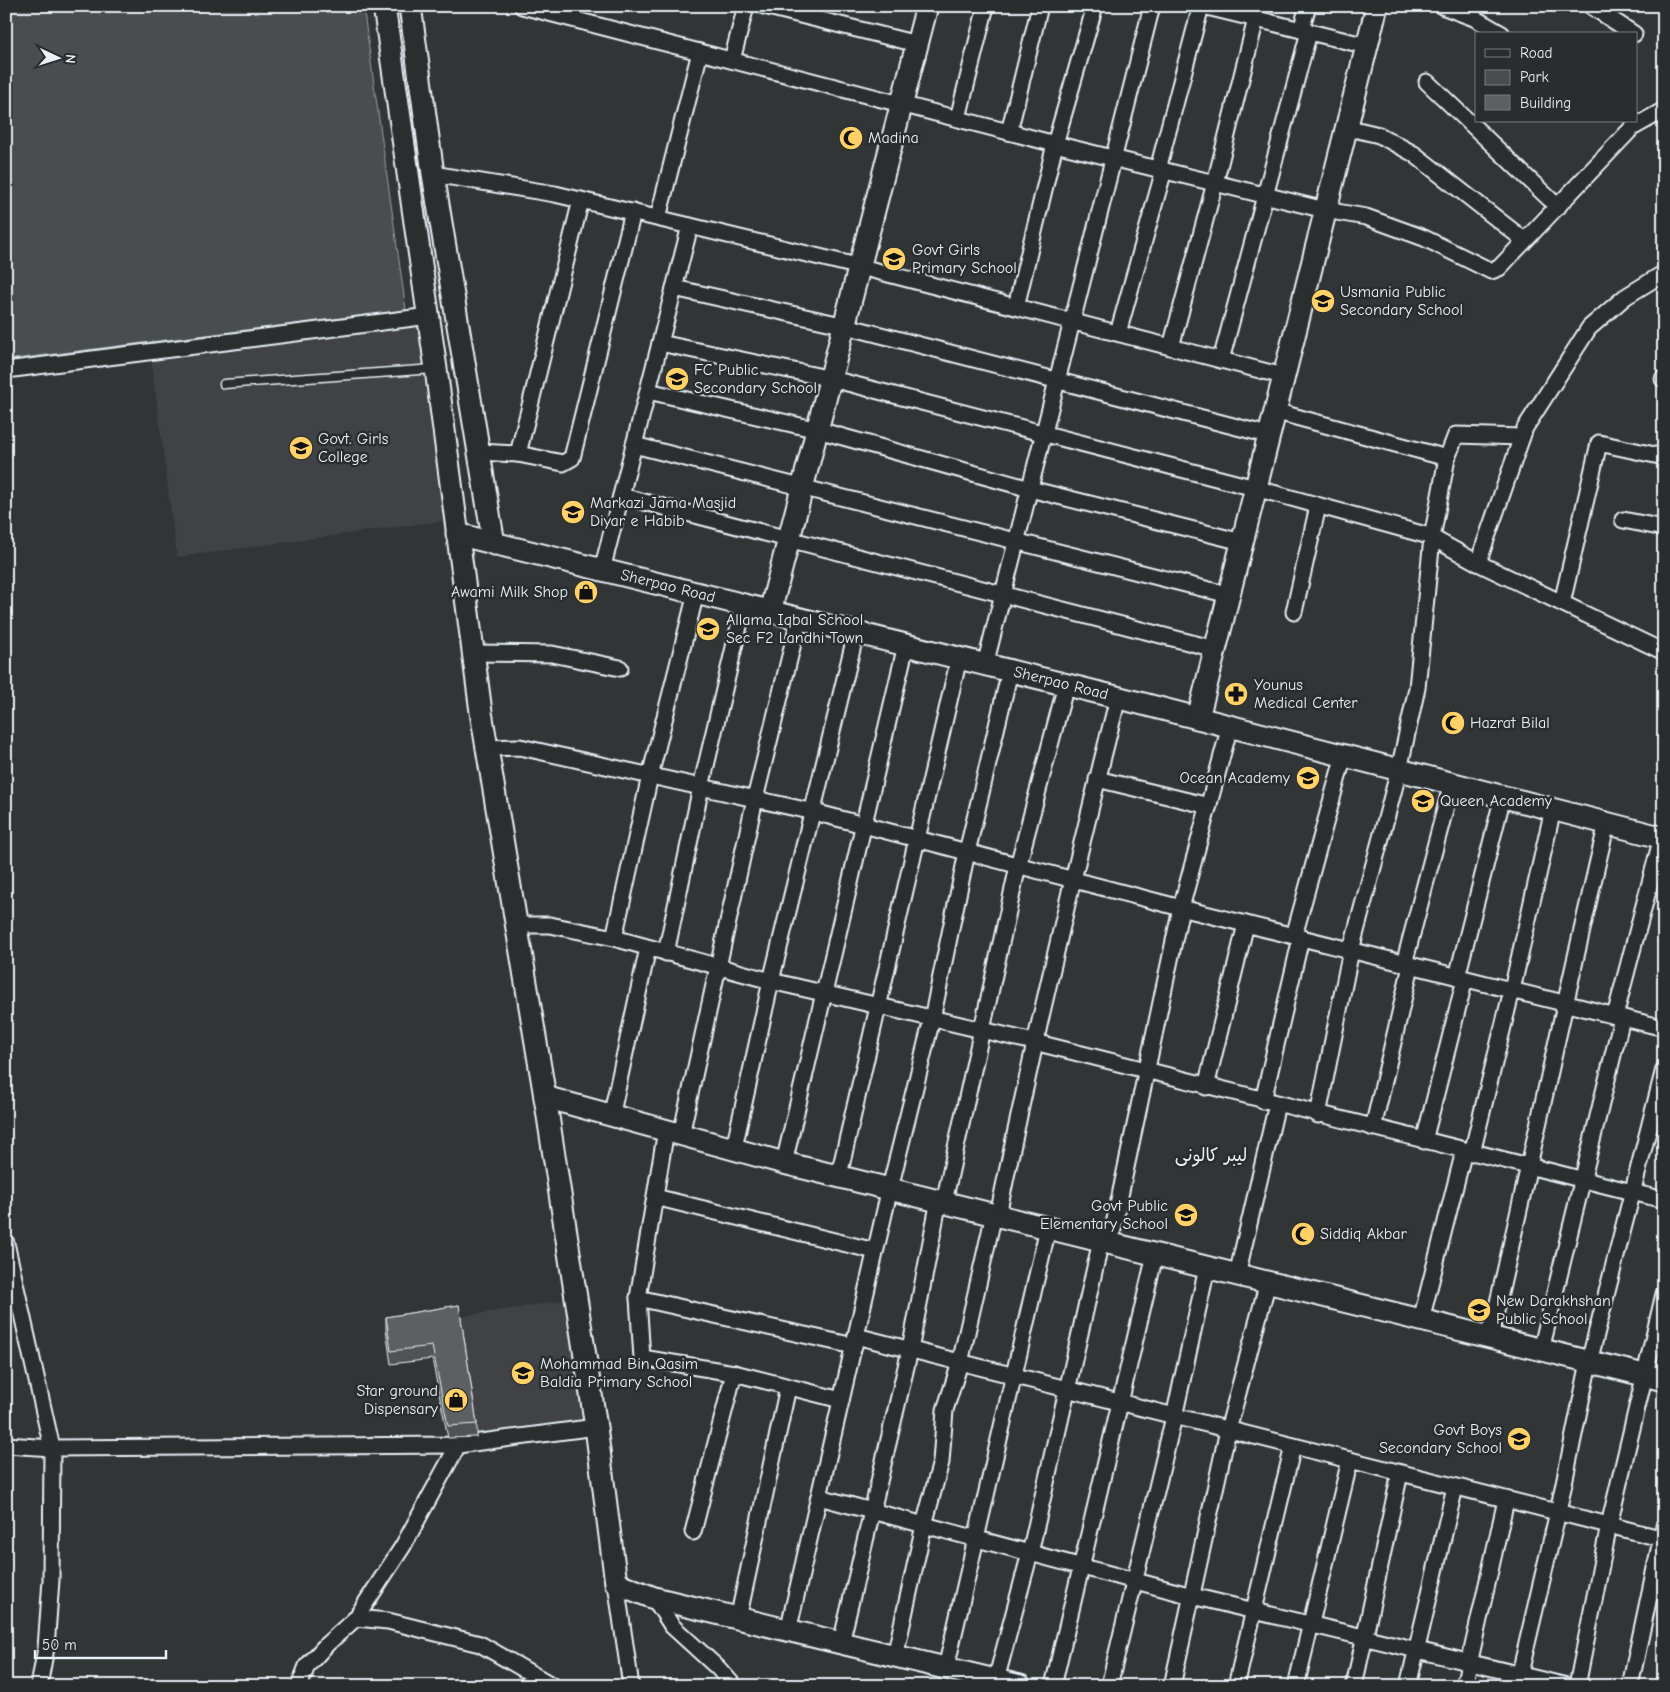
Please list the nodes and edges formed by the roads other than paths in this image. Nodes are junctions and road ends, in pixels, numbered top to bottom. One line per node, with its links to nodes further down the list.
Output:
1 (384, 6): 50 (street)
2 (410, 6): 36 (street)
3 (522, 6): 16 (street)
4 (746, 6): 24 (street)
5 (764, 6): 21 (street)
6 (927, 6): 21 (street)
7 (986, 6): 28 (street)
8 (1040, 6): 32 (street)
9 (1095, 6): 33 (street)
10 (1152, 6): 34 (street)
11 (1202, 6): 17 (street); 35 (street)
12 (1308, 6): 18 (street)
13 (1377, 6): 22 (street)
14 (1442, 6): 19 (street)
15 (1591, 6): 20 (street)
16 (572, 12): 23 (street)
17 (1254, 14): 18 (street); 37 (street)
18 (1305, 31): 22 (street); 38 (street)
19 (1498, 32)
20 (1631, 32)
21 (917, 44): 26 (street)
22 (1367, 46): 31 (street)
23 (700, 52): 24 (street); 43 (street)
24 (732, 60): 26 (street)
25 (1427, 82): 40 (street)
26 (902, 103): 28 (street); 46 (street)
27 (1664, 110): 29 (street)
28 (958, 118): 32 (street)
29 (1638, 121)
30 (1628, 125): 40 (street)
31 (1345, 127): 41 (street); 45 (street)
32 (1009, 132): 33 (street)
33 (1055, 144): 34 (street); 49 (street)
34 (1113, 158): 35 (street); 51 (street)
35 (1161, 170): 37 (street); 53 (street)
36 (433, 174): 39 (street); 70 (street)
37 (1215, 183): 38 (street); 55 (street)
38 (1265, 195): 41 (street); 56 (street)
39 (581, 200): 42 (street); 71 (street)
40 (1558, 207): 45 (street)
41 (1325, 210): 45 (street); 59 (street)
42 (633, 212): 43 (street); 71 (street)
43 (658, 218): 44 (street)
44 (690, 226): 46 (street); 48 (street)
45 (1524, 240)
46 (861, 267): 49 (street); 52 (street)
47 (1664, 273): 68 (street)
48 (674, 288): 52 (street); 54 (street)
49 (1016, 307): 51 (street)
50 (429, 316): 57 (street); 58 (street)
51 (1073, 322): 53 (street); 61 (street)
52 (846, 326): 60 (street); 61 (street)
53 (1118, 333): 55 (street)
54 (660, 343): 60 (street); 63 (street)
55 (1171, 347): 56 (street)
56 (1222, 360): 59 (street)
57 (436, 369): 62 (lane); 81 (street)
58 (6, 370)
59 (1283, 376): 64 (street)
60 (832, 379): 65 (street); 66 (street)
61 (1057, 382): 66 (street); 67 (street)
62 (224, 384)
63 (648, 391): 65 (street); 69 (street)
64 (1274, 411): 67 (street); 72 (street)
65 (818, 430): 74 (street); 76 (street)
66 (1044, 434): 75 (street); 76 (street)
67 (1268, 435): 75 (street)
68 (1522, 438): 72 (street); 87 (street)
69 (634, 445): 74 (street); 77 (street)
70 (479, 452): 71 (street); 86 (street)
71 (518, 454)
72 (1447, 458): 83 (street)
73 (1664, 458): 92 (street)
74 (803, 487): 82 (street); 84 (street)
75 (1255, 488): 78 (street); 85 (street)
76 (1030, 490): 84 (street); 85 (street)
77 (621, 496): 82 (street); 88 (street)
78 (1318, 506): 83 (street); 95 (street)
79 (1623, 520): 80 (street)
80 (1664, 528)
81 (457, 534): 86 (street, Sherpao Road); 101 (street)
82 (790, 538): 90 (street); 94 (street)
83 (1432, 538): 87 (street); 112 (street)
84 (1016, 541): 90 (street); 91 (street)
85 (1242, 542): 91 (street)
86 (494, 544): 88 (street, Sherpao Road)
87 (1478, 563): 92 (street)
88 (602, 570): 89 (street, Sherpao Road)
89 (696, 593): 93 (street, Sherpao Road); 113 (street)
90 (1003, 593): 99 (street); 103 (street)
91 (1229, 594): 99 (street)
92 (1562, 603): 100 (street)
93 (744, 605): 94 (street, Sherpao Road); 116 (street)
94 (770, 612): 96 (street, Sherpao Road)
95 (1294, 612)
96 (799, 619): 97 (street, Sherpao Road); 118 (street)
97 (856, 633): 98 (street, Sherpao Road); 121 (street)
98 (906, 645): 102 (street, Sherpao Road); 123 (street)
99 (1215, 649): 108 (street)
100 (1664, 652)
101 (473, 653): 104 (street); 110 (street)
102 (960, 658): 103 (street, Sherpao Road); 125 (street)
103 (985, 665): 105 (street, Sherpao Road)
104 (620, 668)
105 (1010, 671): 106 (street, Sherpao Road); 126 (street)
106 (1066, 685): 107 (street, Sherpao Road); 127 (street)
107 (1118, 698): 108 (street, Sherpao Road); 114 (street)
108 (1198, 718): 109 (street, Sherpao Road)
109 (1230, 726): 111 (street, Sherpao Road); 119 (street)
110 (488, 748): 113 (street); 131 (street)
111 (1344, 755): 112 (street, Sherpao Road); 132 (street)
112 (1399, 770): 115 (street, Sherpao Road); 135 (street)
113 (650, 776): 116 (street); 133 (street)
114 (1097, 779): 119 (street); 128 (street)
115 (1452, 783): 117 (street, Sherpao Road); 137 (street)
116 (701, 787): 118 (street); 136 (street)
117 (1503, 796): 120 (street, Sherpao Road); 139 (street)
118 (755, 799): 121 (street); 138 (street)
119 (1209, 806): 129 (street)
120 (1553, 809): 122 (street, Sherpao Road); 141 (street)
121 (814, 812): 123 (street); 140 (street)
122 (1607, 823): 124 (street, Sherpao Road); 143 (street)
123 (863, 825): 125 (street); 142 (street)
124 (1663, 837): 145 (street)
125 (916, 839): 126 (street); 144 (street)
126 (967, 852): 127 (street); 146 (street)
127 (1018, 866): 128 (street); 148 (street)
128 (1072, 880): 129 (street); 149 (street)
129 (1181, 908): 130 (street); 151 (street)
130 (1246, 924): 132 (street); 152 (street)
131 (517, 925): 133 (street); 153 (street)
132 (1297, 937): 135 (street); 154 (street)
133 (614, 938): 134 (street)
134 (648, 948): 136 (street); 156 (street)
135 (1351, 950): 137 (street); 155 (street)
136 (666, 952): 138 (street)
137 (1407, 965): 139 (street); 157 (street)
138 (719, 967): 140 (street); 158 (street)
139 (1461, 978): 141 (street); 159 (street)
140 (771, 981): 142 (street); 160 (street)
141 (1512, 990): 143 (street); 161 (street)
142 (824, 994): 144 (street); 162 (street)
143 (1564, 1003): 145 (street); 163 (street)
144 (880, 1006): 146 (street); 164 (street)
145 (1619, 1017): 147 (street); 165 (street)
146 (932, 1019): 148 (street); 166 (street)
147 (1664, 1028)
148 (980, 1030): 149 (street); 170 (street)
149 (1034, 1042): 151 (street); 171 (street)
150 (1664, 1069): 167 (street)
151 (1146, 1071): 152 (street); 173 (street)
152 (1206, 1086): 154 (street)
153 (545, 1097): 156 (street); 197 (street)
154 (1270, 1103): 155 (street); 178 (street)
155 (1318, 1114): 157 (street)
156 (611, 1117): 158 (street)
157 (1373, 1128): 159 (street)
158 (674, 1132): 160 (street); 168 (street)
159 (1424, 1141): 161 (street)
160 (734, 1148): 162 (street)
161 (1468, 1152): 163 (street); 182 (street)
162 (784, 1163): 164 (street)
163 (1530, 1167): 165 (street); 183 (street)
164 (838, 1175): 166 (street)
165 (1583, 1180): 167 (street); 186 (street)
166 (890, 1188): 170 (street); 175 (street)
167 (1632, 1192): 169 (street); 187 (street)
168 (655, 1197): 175 (street); 181 (street)
169 (1664, 1200)
170 (942, 1201): 171 (street); 185 (street)
171 (996, 1215): 172 (street); 188 (street)
172 (1048, 1228): 173 (street); 190 (street)
173 (1105, 1242): 176 (street); 193 (street)
174 (6, 1243): 202 (street)
175 (876, 1251): 184 (street)
176 (1154, 1255): 177 (street); 195 (street)
177 (1207, 1268): 178 (street); 196 (street)
178 (1237, 1275): 179 (street)
179 (1268, 1282): 182 (street); 198 (street)
180 (1664, 1294): 191 (street)
181 (638, 1298): 184 (street); 189 (street)
182 (1420, 1320): 183 (street)
183 (1490, 1337): 186 (street)
184 (855, 1341): 185 (street); 194 (street)
185 (910, 1350): 188 (street); 208 (street)
186 (1541, 1350): 187 (street)
187 (1589, 1362): 191 (street); 209 (street)
188 (960, 1363): 190 (street); 210 (street)
189 (734, 1373): 192 (street); 212 (street)
190 (1013, 1376): 193 (street); 214 (street)
191 (1654, 1378): 211 (street)
192 (788, 1387): 194 (street); 223 (street)
193 (1067, 1390): 195 (street); 215 (street)
194 (842, 1400): 206 (street)
195 (1120, 1403): 196 (street); 216 (street)
196 (1174, 1417): 198 (street); 217 (street)
197 (596, 1427): 200 (street); 218 (street)
198 (1228, 1430): 201 (street); 219 (street)
199 (6, 1445): 202 (street)
200 (458, 1445): 202 (street); 222 (street)
201 (1293, 1446): 203 (street); 221 (street)
202 (52, 1448): 234 (street)
203 (1350, 1460): 204 (street); 224 (street)
204 (1400, 1473): 205 (street); 226 (street)
205 (1455, 1487): 207 (street); 228 (street)
206 (819, 1497): 208 (street); 225 (street)
207 (1506, 1500): 209 (street); 230 (street)
208 (873, 1511): 210 (street); 227 (street)
209 (1558, 1512): 211 (street); 233 (street)
210 (924, 1525): 214 (street); 229 (street)
211 (1610, 1525): 213 (street); 249 (street)
212 (693, 1532)
213 (1663, 1534): 250 (street)
214 (977, 1539): 215 (street); 231 (street)
215 (1030, 1553): 216 (street); 232 (street)
216 (1081, 1566): 217 (street); 240 (street)
217 (1134, 1581): 219 (street); 241 (street)
218 (616, 1584): 220 (street); 237 (street)
219 (1192, 1596): 221 (street); 242 (street)
220 (654, 1598): 223 (street); 238 (street)
221 (1255, 1611): 224 (street); 243 (street)
222 (356, 1618): 235 (street); 236 (street)
223 (738, 1619): 225 (street)
224 (1310, 1624): 226 (street); 244 (street)
225 (788, 1631): 227 (street)
226 (1362, 1637): 228 (street); 245 (street)
227 (840, 1643): 229 (street)
228 (1416, 1650): 230 (street); 246 (street)
229 (895, 1656): 231 (street)
230 (1469, 1662): 233 (street); 247 (street)
231 (946, 1668): 232 (street)
232 (996, 1680): 239 (street)
233 (1519, 1680): 248 (street)
234 (39, 1686)
235 (299, 1686)
236 (553, 1686)
237 (631, 1686)
238 (734, 1686)
239 (1020, 1686)
240 (1053, 1686)
241 (1109, 1686)
242 (1172, 1686)
243 (1236, 1686)
244 (1296, 1686)
245 (1354, 1686)
246 (1408, 1686)
247 (1464, 1686)
248 (1567, 1686)
249 (1577, 1686)
250 (1630, 1686)

